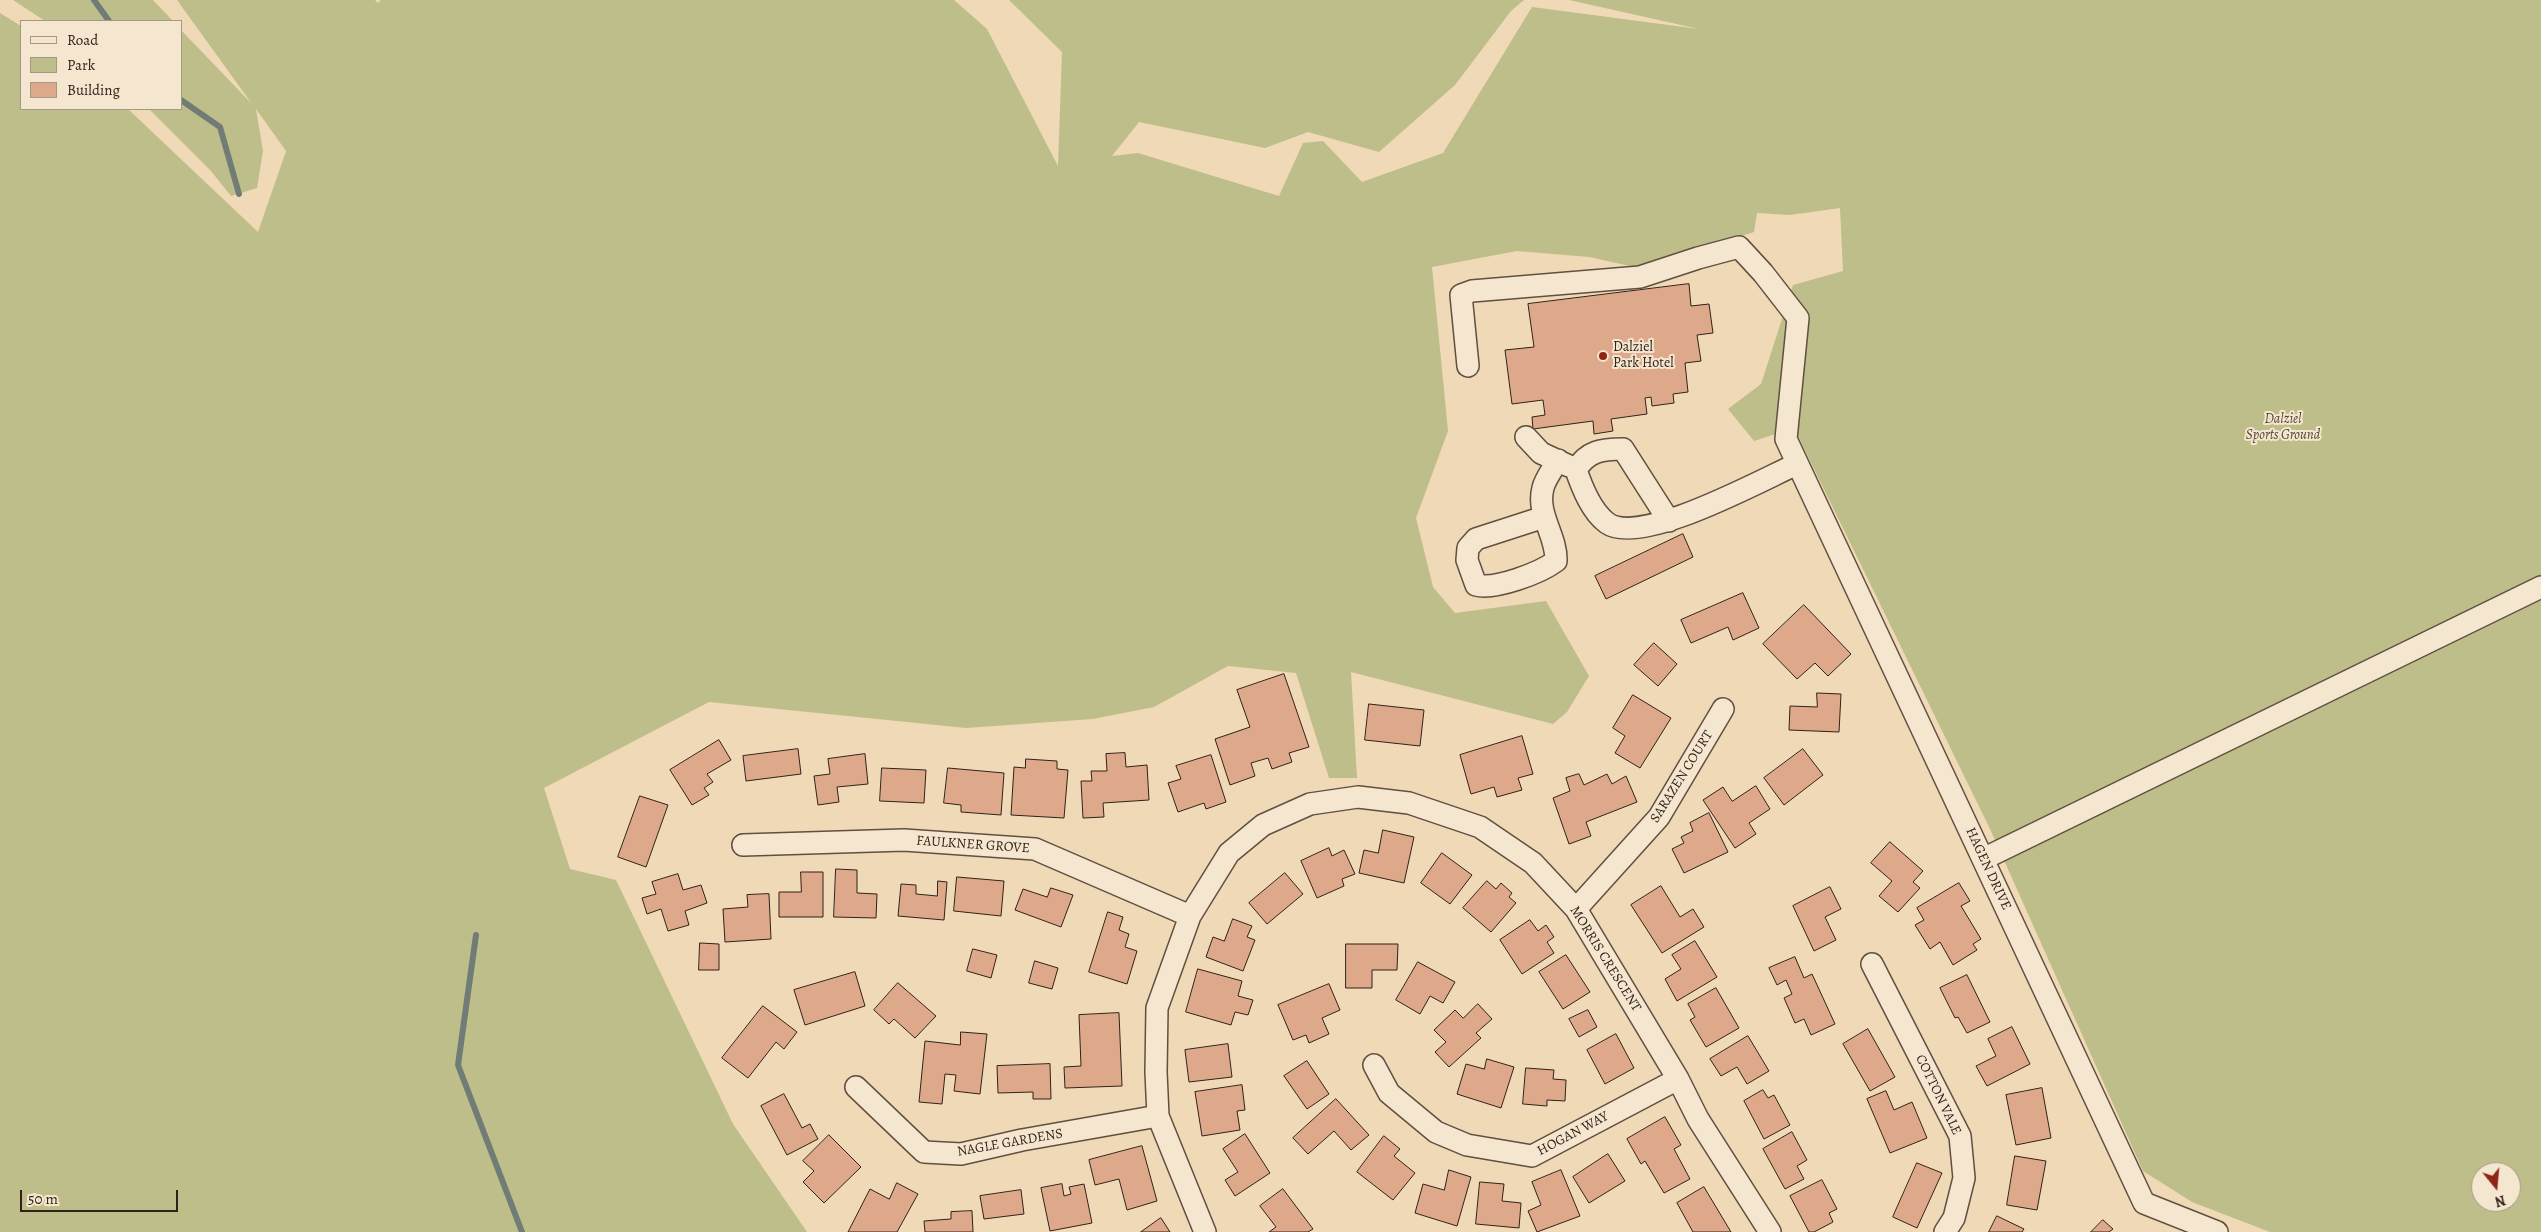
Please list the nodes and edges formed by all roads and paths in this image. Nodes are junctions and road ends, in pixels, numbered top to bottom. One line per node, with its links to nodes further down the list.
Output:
1 (1468, 366): 3 (street, HAGEN DRIVE)
2 (1526, 436): 4 (street)
3 (1797, 464): 6 (street); 10 (street, HAGEN DRIVE)
4 (1567, 465): 5 (street); 6 (street); 6 (street)
5 (1544, 517)
6 (1669, 520)
7 (2541, 587): 10 (street)
8 (1723, 709): 11 (street, SARAZEN COURT)
9 (743, 845): 12 (street, FAULKNER GROVE)
10 (1983, 859): 21 (street, HAGEN DRIVE)
11 (1576, 909): 12 (street, MORRIS CRESCENT); 15 (street, MORRIS CRESCENT)
12 (1190, 916): 17 (street, MORRIS CRESCENT)
13 (1872, 964): 20 (street, COTTON VALE)
14 (1374, 1065): 15 (street, HOGAN WAY)
15 (1678, 1079): 19 (street, MORRIS CRESCENT)
16 (856, 1087): 17 (street, NAGLE GARDENS)
17 (1158, 1116): 18 (street, MORRIS CRESCENT)
18 (1205, 1232)
19 (1770, 1232)
20 (1945, 1232)
21 (2217, 1232)

